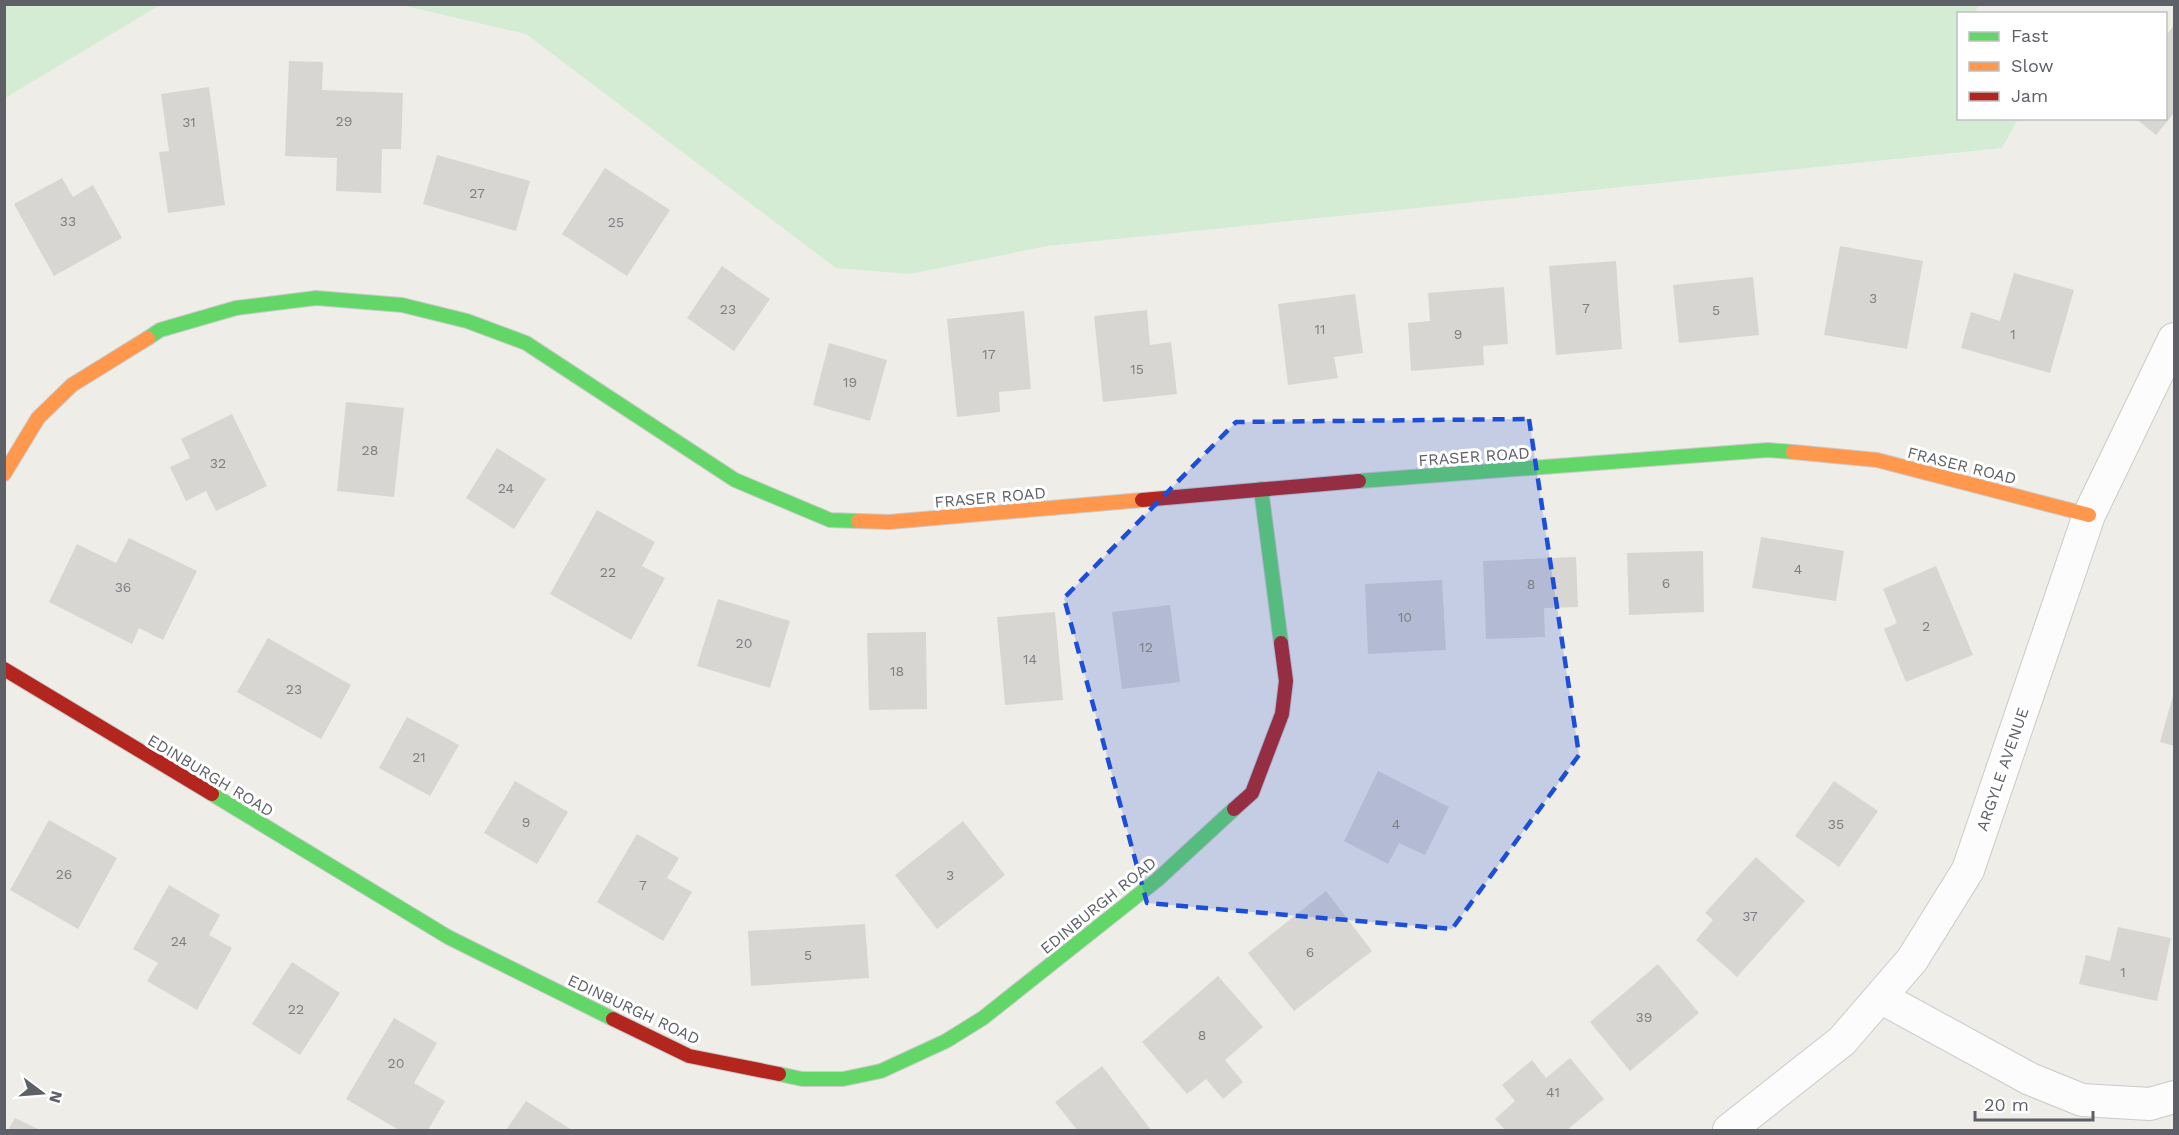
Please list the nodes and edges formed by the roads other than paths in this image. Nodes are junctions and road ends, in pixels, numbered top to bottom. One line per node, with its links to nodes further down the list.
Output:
1 (2175, 339): 4 (street, ARGYLE AVENUE)
2 (4, 474): 3 (street, FRASER ROAD)
3 (1261, 489): 4 (street, FRASER ROAD); 5 (street, EDINBURGH ROAD)
4 (2089, 515): 6 (street, ARGYLE AVENUE)
5 (4, 669)
6 (1880, 997): 7 (street); 8 (street, ARGYLE AVENUE)
7 (2175, 1097)
8 (1729, 1131)

